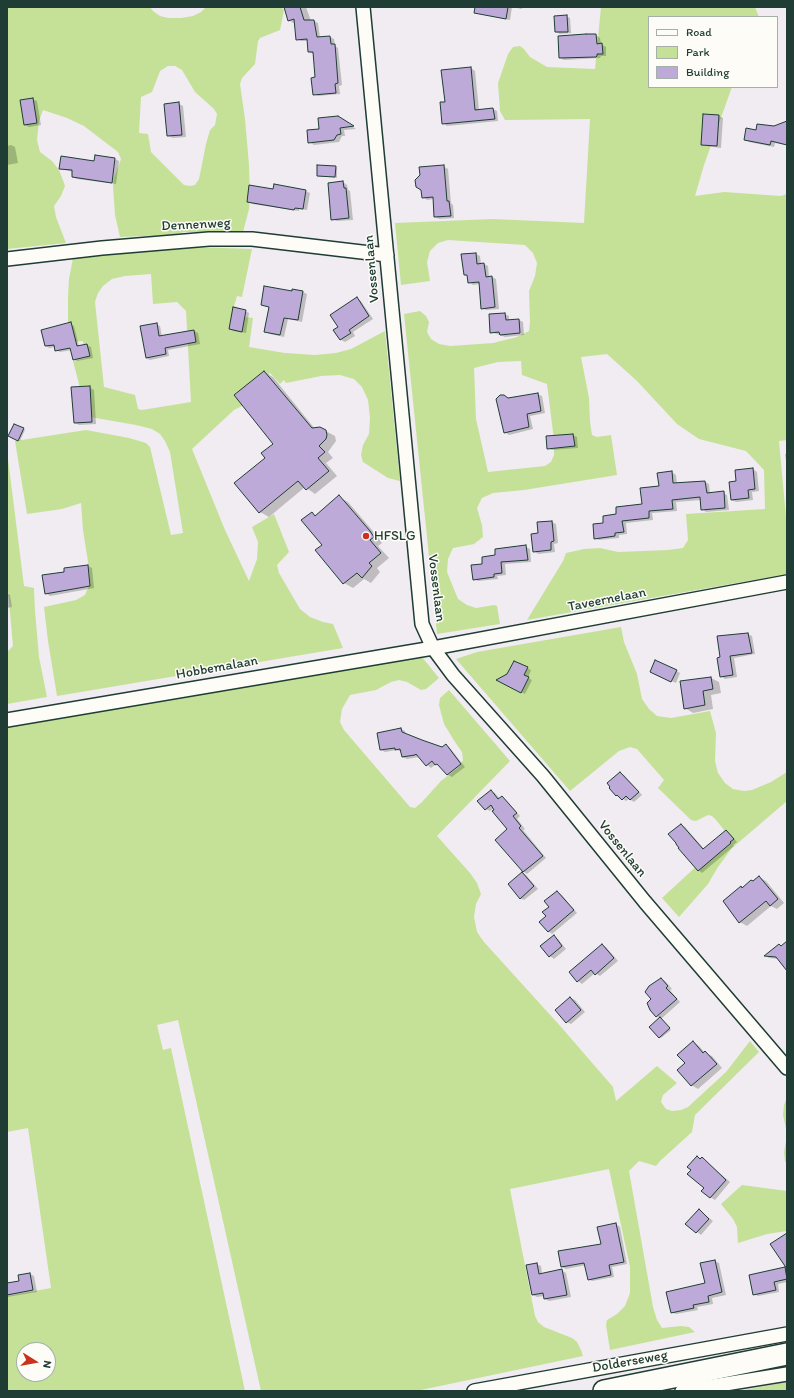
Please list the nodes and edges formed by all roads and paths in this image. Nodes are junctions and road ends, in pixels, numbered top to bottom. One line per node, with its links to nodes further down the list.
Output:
1 (363, 7): 2 (street, Vossenlaan)
2 (387, 254): 3 (street, Dennenweg); 5 (street, Vossenlaan)
3 (7, 260)
4 (787, 582): 5 (street, Taveernelaan)
5 (433, 648): 6 (street, Hobbemalaan); 7 (street, Vossenlaan)
6 (7, 720)
7 (787, 1068)
8 (787, 1334): 11 (street, Dolderseweg)
9 (787, 1354): 12 (main road, Dolderseweg)
10 (787, 1374): 13 (street)
11 (474, 1391)
12 (604, 1391)
13 (682, 1391)

